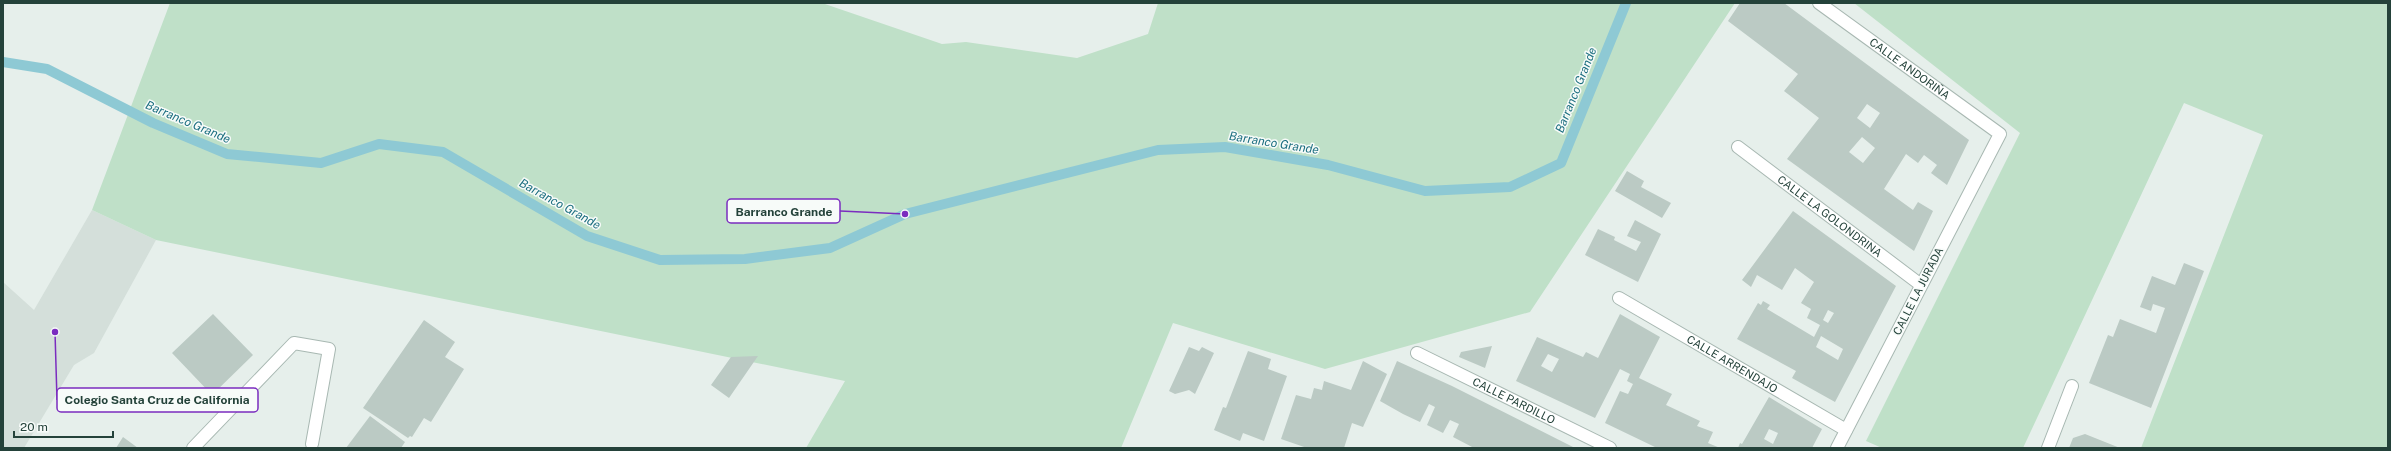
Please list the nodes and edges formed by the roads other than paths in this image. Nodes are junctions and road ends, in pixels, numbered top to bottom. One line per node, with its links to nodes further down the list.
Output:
1 (1819, 3): 2 (street, CALLE ANDORIÑA)
2 (2000, 134): 4 (street, CALLE LA JURADA)
3 (1738, 147): 4 (street, CALLE LA GOLONDRINA)
4 (1921, 285): 8 (street, CALLE LA JURADA)
5 (1618, 298): 8 (street, CALLE ARRENDAJO)
6 (1417, 353): 11 (street, CALLE PARDILLO)
7 (2072, 386): 13 (street)
8 (1846, 430): 12 (street, CALLE LA JURADA)
9 (312, 444): 10 (street)
10 (193, 448)
11 (1610, 448)
12 (1837, 448)
13 (2048, 448)

